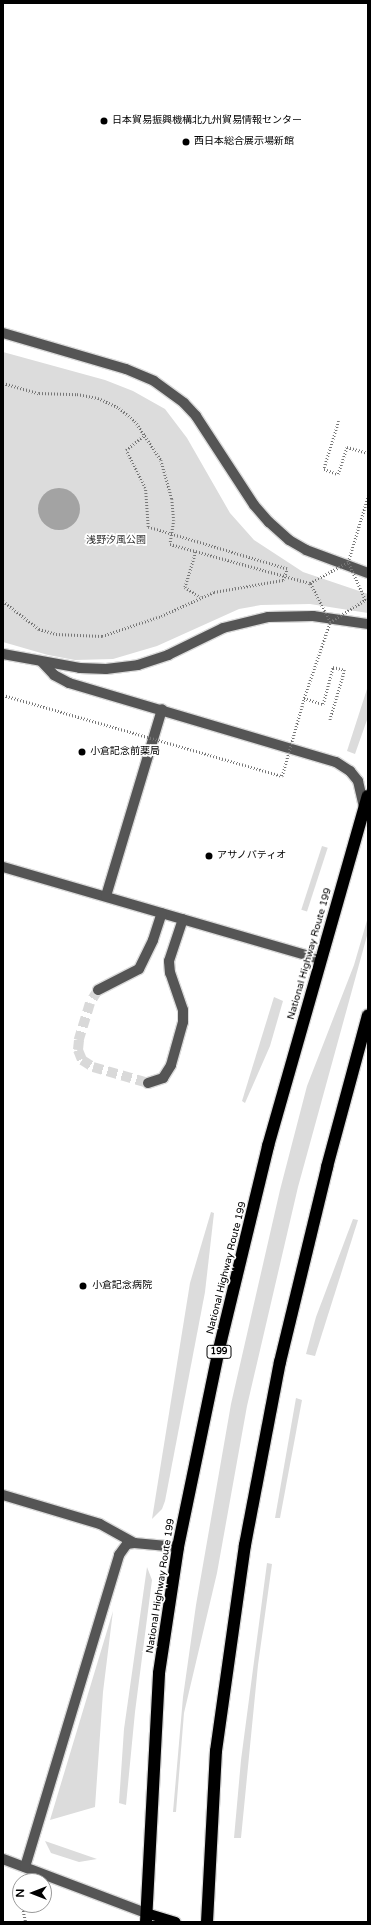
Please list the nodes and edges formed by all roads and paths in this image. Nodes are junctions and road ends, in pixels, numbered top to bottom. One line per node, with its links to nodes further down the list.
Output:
1 (3, 334): 9 (street)
2 (3, 383): 4 (path)
3 (339, 422): 5 (path)
4 (146, 434): 7 (path, bridge); 11 (path)
5 (368, 453)
6 (368, 496): 8 (path, bridge)
7 (196, 552): 10 (path, bridge); 11 (path)
8 (348, 562): 10 (path, bridge); 12 (path, bridge)
9 (368, 573)
10 (310, 583): 14 (path, bridge)
11 (200, 597): 13 (path)
12 (367, 600): 14 (path, bridge)
13 (3, 601)
14 (330, 622): 19 (path, bridge)
15 (368, 624): 17 (street)
16 (3, 654): 17 (street)
17 (42, 662): 20 (street)
18 (3, 695): 19 (path, bridge)
19 (304, 698): 21 (path)
20 (162, 709): 23 (street); 25 (street)
21 (330, 720)
22 (368, 796): 23 (highway, National Highway Route 199 / 199)
23 (364, 811): 28 (highway, National Highway Route 199 / 199)
24 (3, 867): 25 (street)
25 (106, 896): 26 (street)
26 (162, 913): 27 (street); 29 (street)
27 (183, 919): 28 (street); 31 (street)
28 (320, 959): 34 (highway, National Highway Route 199 / 199)
29 (98, 990)
30 (368, 1015): 39 (highway)
31 (148, 1083)
32 (3, 1494): 33 (street)
33 (134, 1543): 34 (street); 36 (street)
34 (178, 1547): 37 (highway, National Highway Route 199 / 199)
35 (3, 1859): 36 (street)
36 (25, 1867): 37 (street)
37 (146, 1918): 38 (main road)
38 (176, 1922)
39 (207, 1922)

